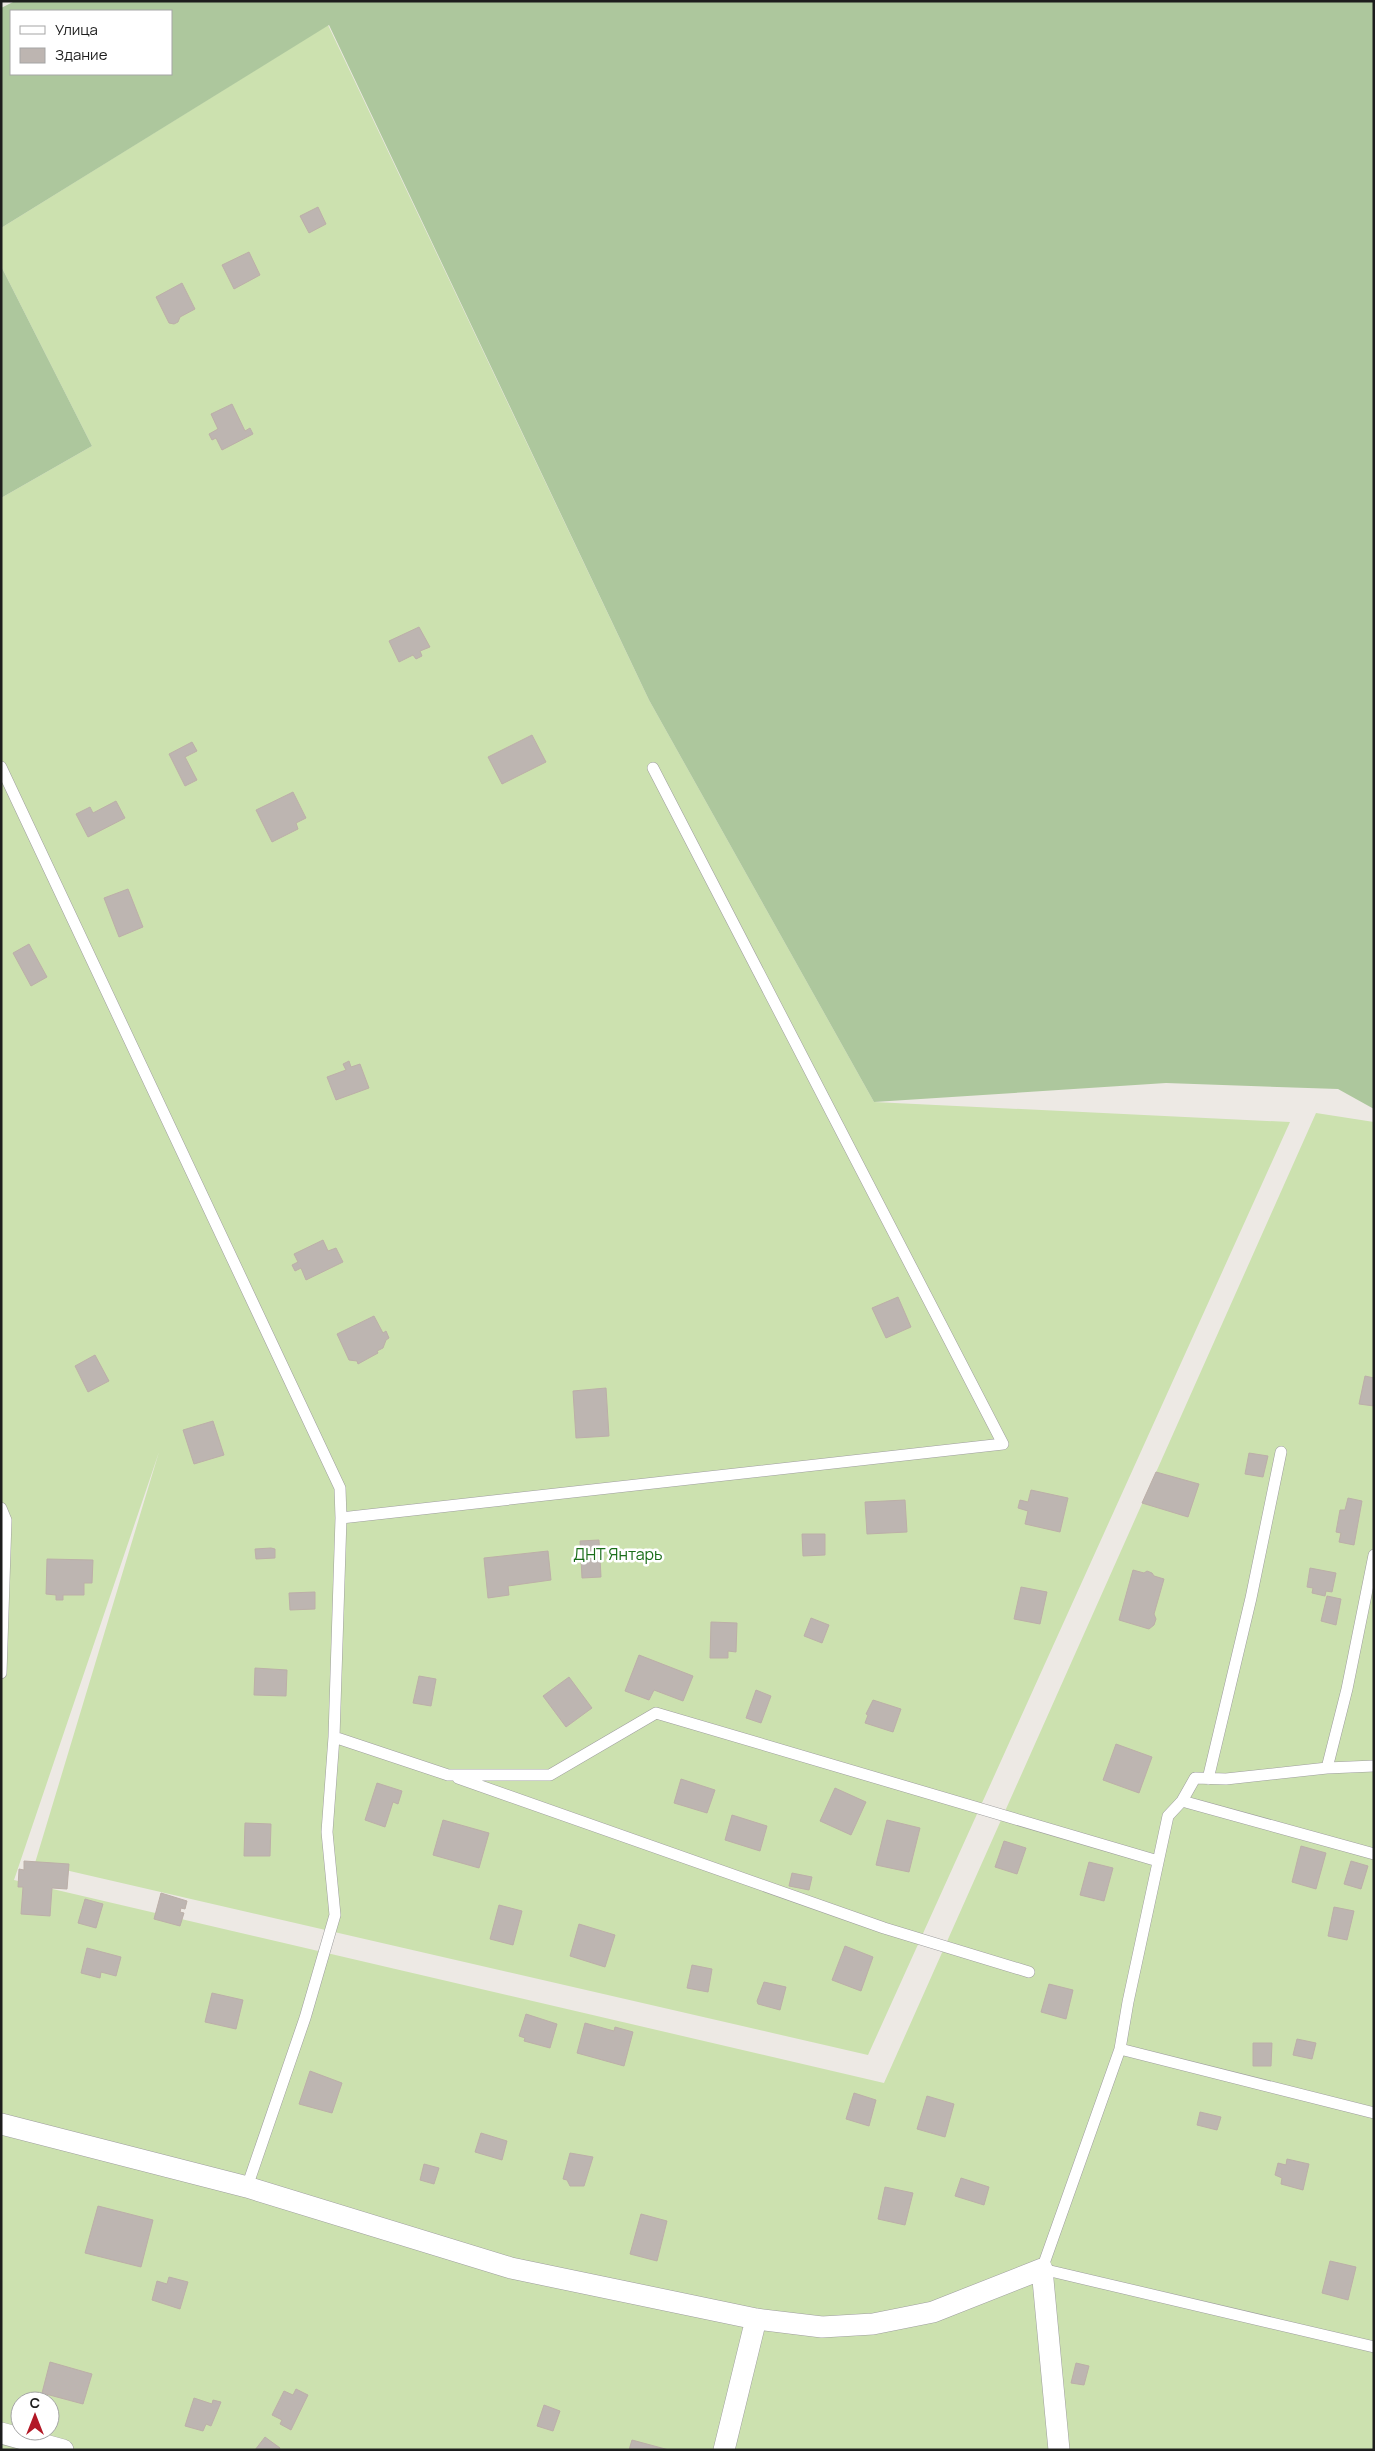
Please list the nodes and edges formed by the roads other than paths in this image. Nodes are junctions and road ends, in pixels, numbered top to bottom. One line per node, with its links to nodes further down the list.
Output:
1 (1, 767): 5 (lane)
2 (653, 768): 5 (lane)
3 (1281, 1452): 13 (lane)
4 (1, 1508): 7 (lane)
5 (341, 1518): 9 (lane)
6 (1374, 1555): 11 (lane)
7 (1, 1666): 8 (lane)
8 (1, 1673)
9 (334, 1737): 12 (lane); 21 (lane)
10 (1374, 1766): 11 (lane)
11 (1327, 1768): 13 (lane)
12 (448, 1775): 16 (lane); 17 (lane)
13 (1208, 1779): 14 (lane)
14 (1182, 1801): 15 (lane); 16 (lane)
15 (1374, 1854)
16 (1158, 1861): 18 (lane)
17 (1029, 1972)
18 (1120, 2049): 19 (lane); 22 (lane)
19 (1374, 2113)
20 (1, 2124): 21 (street)
21 (248, 2187): 23 (street)
22 (1042, 2269): 23 (street); 24 (lane); 28 (street)
23 (756, 2319): 27 (street)
24 (1374, 2347)
25 (1, 2433): 26 (street)
26 (63, 2450)
27 (724, 2450)
28 (1059, 2450)

